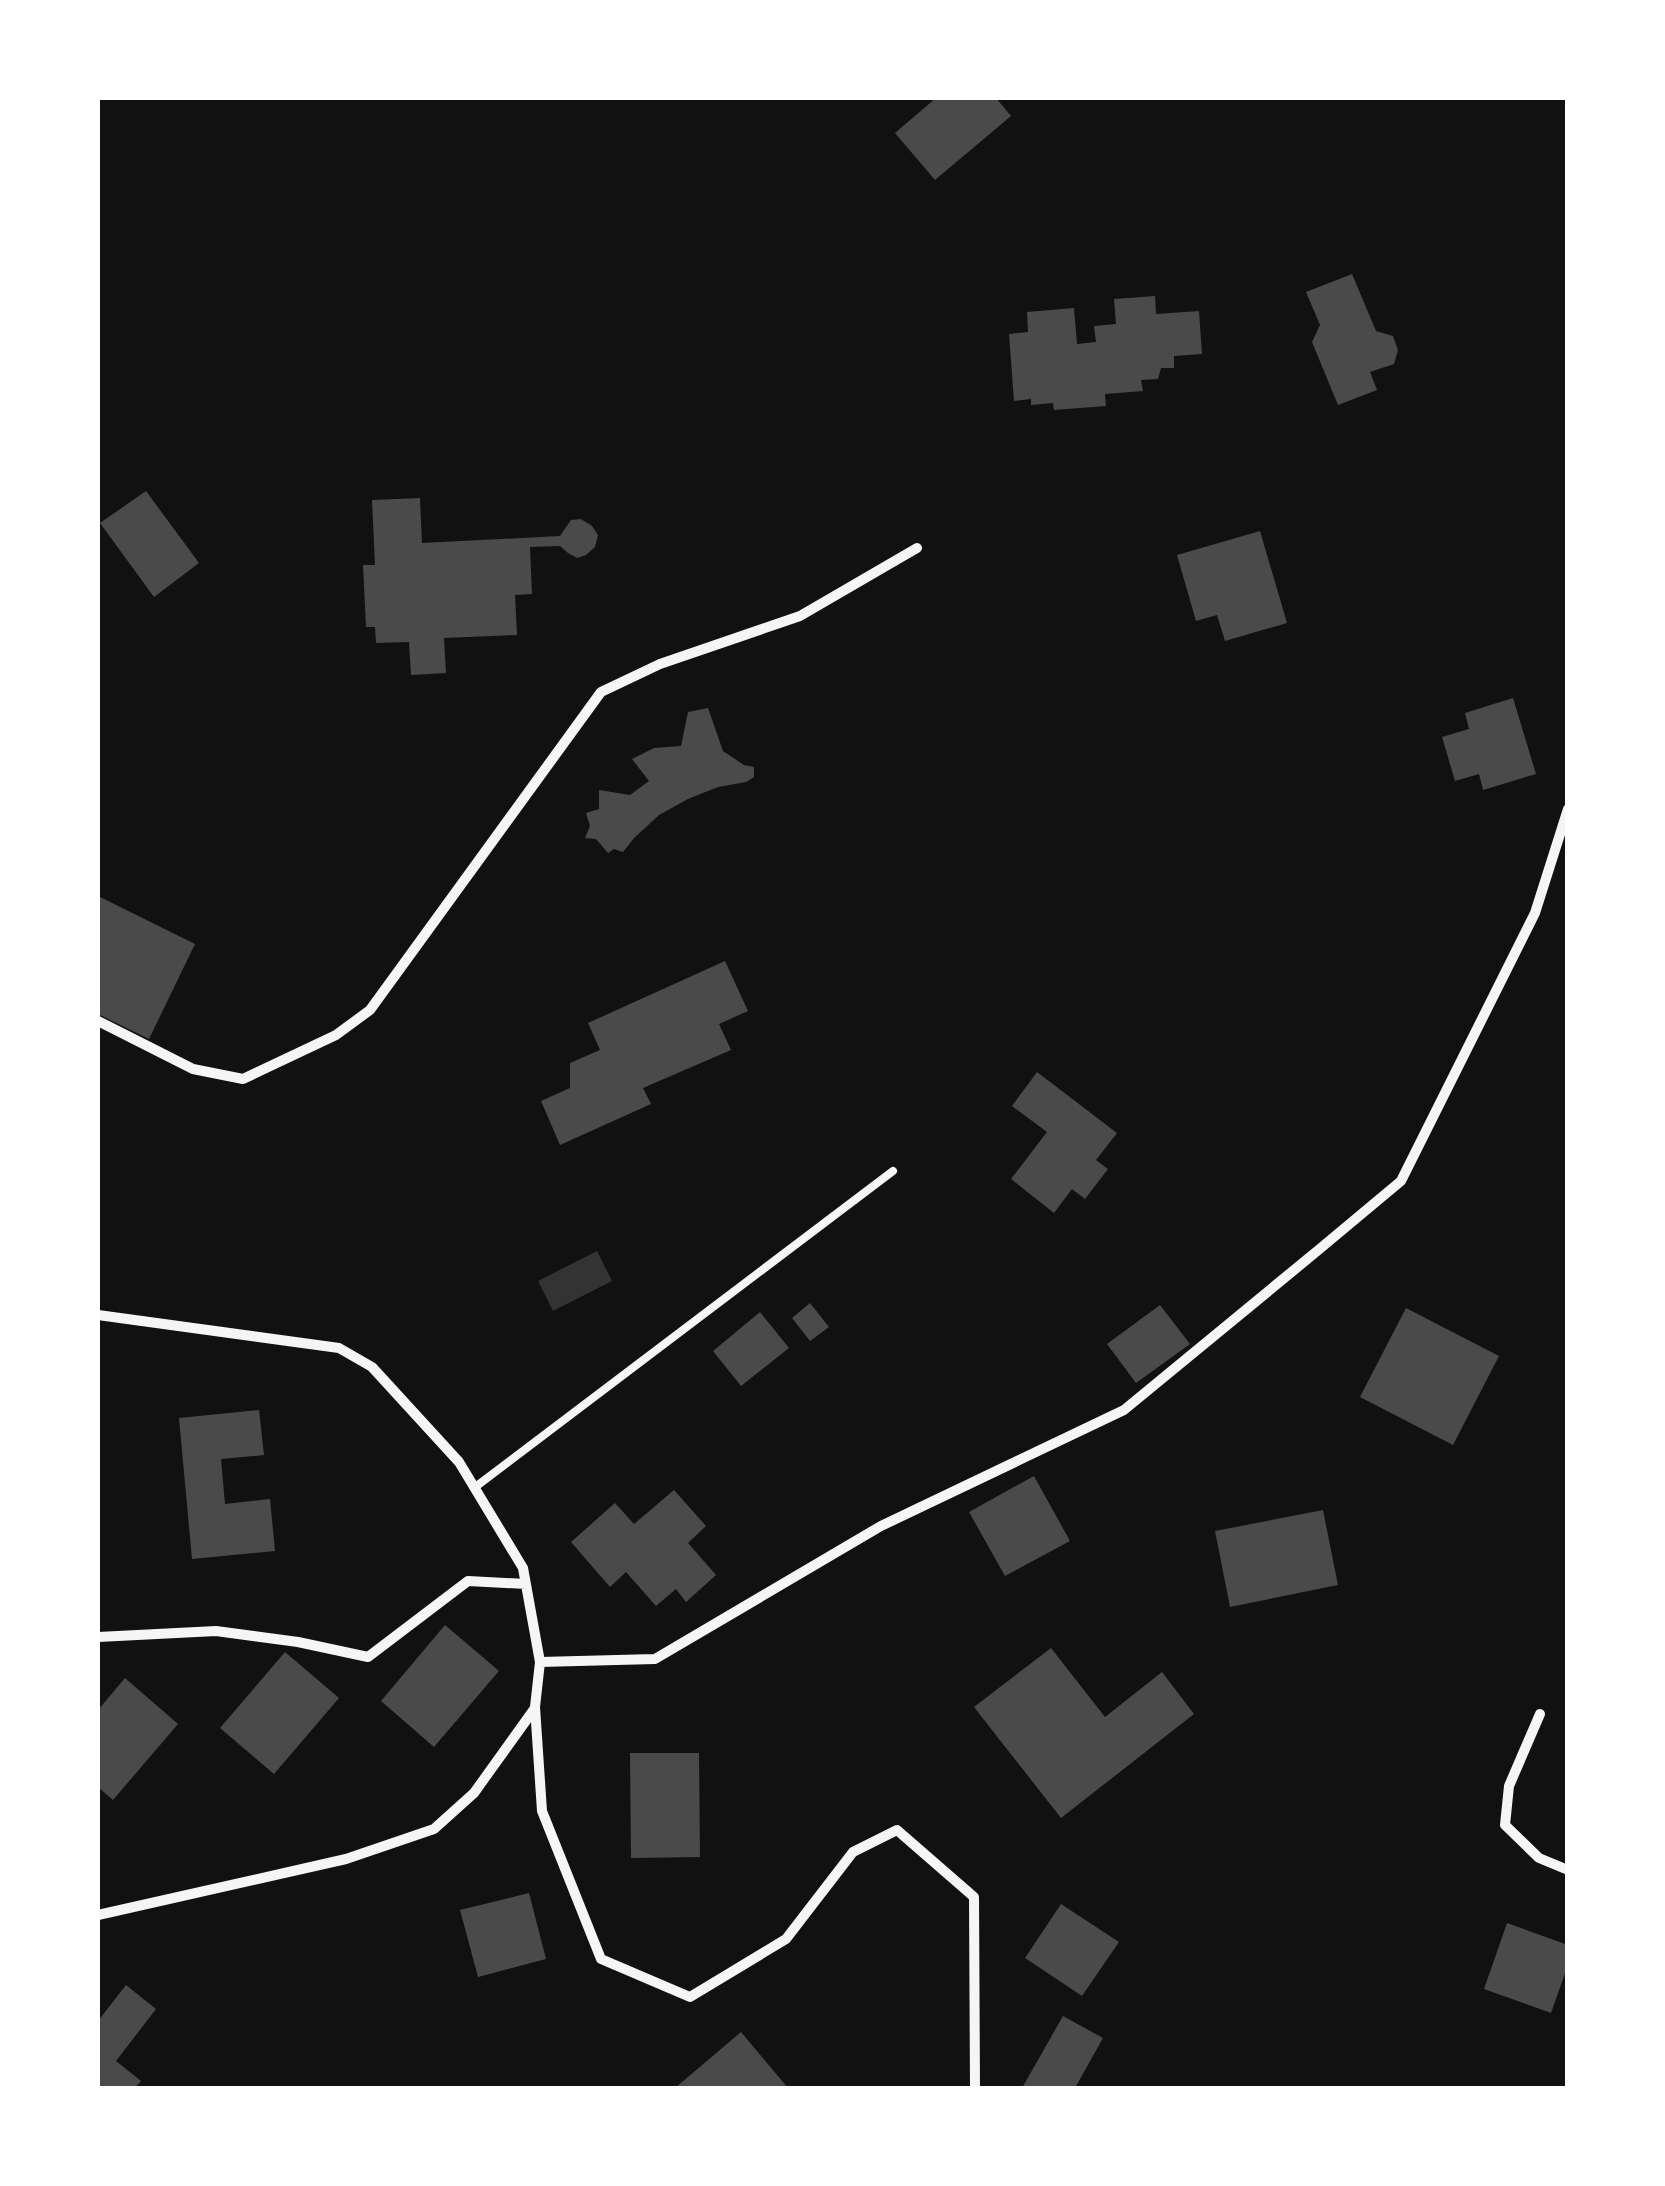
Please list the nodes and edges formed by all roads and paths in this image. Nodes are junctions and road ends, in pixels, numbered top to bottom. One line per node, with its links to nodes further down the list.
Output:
1 (917, 548): 3 (street)
2 (1568, 809): 9 (street)
3 (98, 1021)
4 (893, 1171): 6 (lane)
5 (98, 1314): 6 (street)
6 (474, 1488): 7 (street)
7 (526, 1584): 8 (street); 9 (street)
8 (98, 1637)
9 (540, 1662): 10 (street)
10 (536, 1707): 13 (street); 14 (street)
11 (1540, 1714): 12 (street)
12 (1568, 1870)
13 (98, 1916)
14 (975, 2088)

